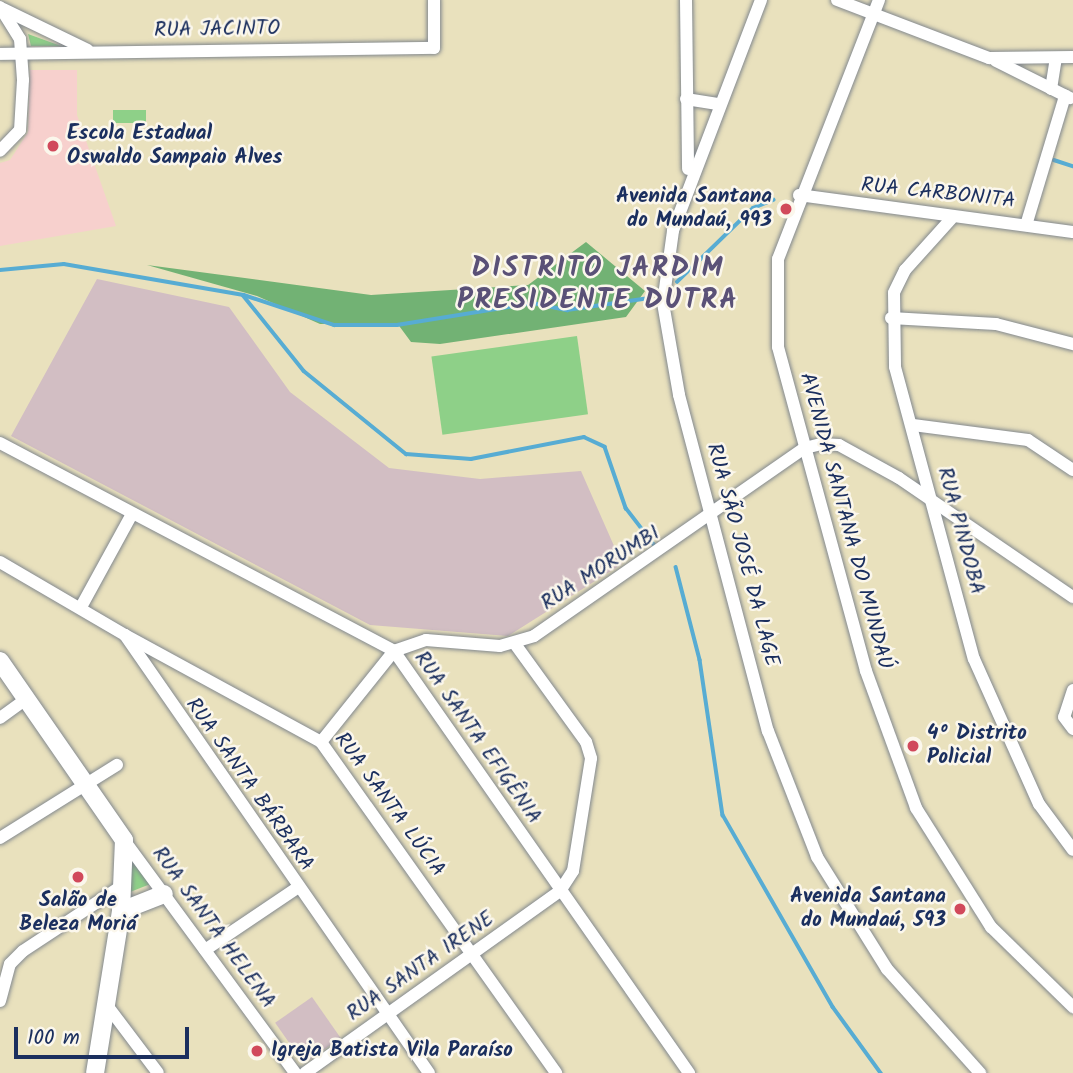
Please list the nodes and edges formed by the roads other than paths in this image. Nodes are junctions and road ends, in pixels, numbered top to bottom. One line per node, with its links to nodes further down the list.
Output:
1 (434, 0): 8 (street, RUA JACINTO)
2 (687, 0): 16 (street)
3 (761, 0): 17 (street, RUA SÃO JOSÉ DA LAGE)
4 (837, 0): 7 (street)
5 (879, 0): 7 (street, AVENIDA SANTANA DO MUNDAÚ)
6 (0, 7): 8 (street); 10 (street)
7 (873, 15): 12 (street); 20 (street, AVENIDA SANTANA DO MUNDAÚ)
8 (90, 51): 10 (street, RUA JACINTO)
9 (0, 54): 10 (street, RUA JACINTO)
10 (22, 54): 18 (street)
11 (1073, 57): 13 (street)
12 (989, 58): 13 (street); 14 (street)
13 (1056, 59): 14 (street)
14 (1051, 89): 15 (street)
15 (1069, 98): 22 (street)
16 (687, 99): 17 (street); 19 (street)
17 (718, 104): 19 (street, RUA SÃO JOSÉ DA LAGE)
18 (0, 151)
19 (688, 176): 32 (street, RUA SÃO JOSÉ DA LAGE)
20 (799, 195): 21 (street, RUA CARBONITA); 28 (street, AVENIDA SANTANA DO MUNDAÚ)
21 (950, 219): 22 (street, RUA CARBONITA); 24 (street, RUA PINDOBA)
22 (1027, 222): 23 (street, RUA CARBONITA)
23 (1073, 232)
24 (891, 318): 25 (street); 26 (street, RUA PINDOBA)
25 (1073, 344)
26 (913, 425): 29 (street); 30 (street, RUA PINDOBA)
27 (0, 443): 31 (street, RUA SANTA EFIGÊNIA)
28 (805, 448): 30 (street); 32 (street, RUA MORUMBI); 60 (street, AVENIDA SANTANA DO MUNDAÚ)
29 (1073, 470)
30 (931, 499): 34 (street); 49 (street, RUA PINDOBA)
31 (132, 514): 35 (street); 38 (street, RUA SANTA EFIGÊNIA)
32 (714, 516): 37 (street, RUA MORUMBI); 69 (street, RUA SÃO JOSÉ DA LAGE)
33 (0, 562): 35 (street, RUA SANTA BÁRBARA)
34 (1073, 597)
35 (81, 607): 36 (street, RUA SANTA BÁRBARA)
36 (125, 635): 44 (street, RUA SANTA LÚCIA); 51 (street, RUA SANTA BÁRBARA)
37 (515, 644): 38 (street); 52 (street)
38 (394, 651): 44 (street); 52 (street, RUA SANTA EFIGÊNIA)
39 (0, 661): 41 (street)
40 (1073, 690): 43 (street)
41 (28, 698): 42 (street); 46 (street)
42 (0, 718)
43 (1073, 729)
44 (321, 742): 56 (street, RUA SANTA LÚCIA)
45 (117, 765): 46 (street)
46 (89, 783): 47 (street); 48 (street)
47 (0, 838)
48 (124, 840): 50 (street); 53 (street, RUA SANTA HELENA)
49 (1073, 850)
50 (123, 886): 54 (street); 57 (street)
51 (298, 888): 55 (street); 61 (street, RUA SANTA BÁRBARA)
52 (560, 891): 56 (street, RUA SANTA IRENE); 68 (street, RUA SANTA EFIGÊNIA)
53 (164, 894): 54 (street); 55 (street, RUA SANTA HELENA)
54 (121, 911): 59 (street)
55 (205, 950): 64 (street, RUA SANTA HELENA)
56 (472, 956): 61 (street, RUA SANTA IRENE); 67 (street, RUA SANTA LÚCIA)
57 (5, 963): 58 (street)
58 (0, 1001)
59 (106, 1004): 62 (street); 63 (street)
60 (1073, 1007)
61 (387, 1014): 65 (street, RUA SANTA IRENE); 66 (street, RUA SANTA BÁRBARA)
62 (95, 1073)
63 (158, 1073)
64 (295, 1073)
65 (305, 1073)
66 (429, 1073)
67 (556, 1073)
68 (689, 1073)
69 (980, 1073)

